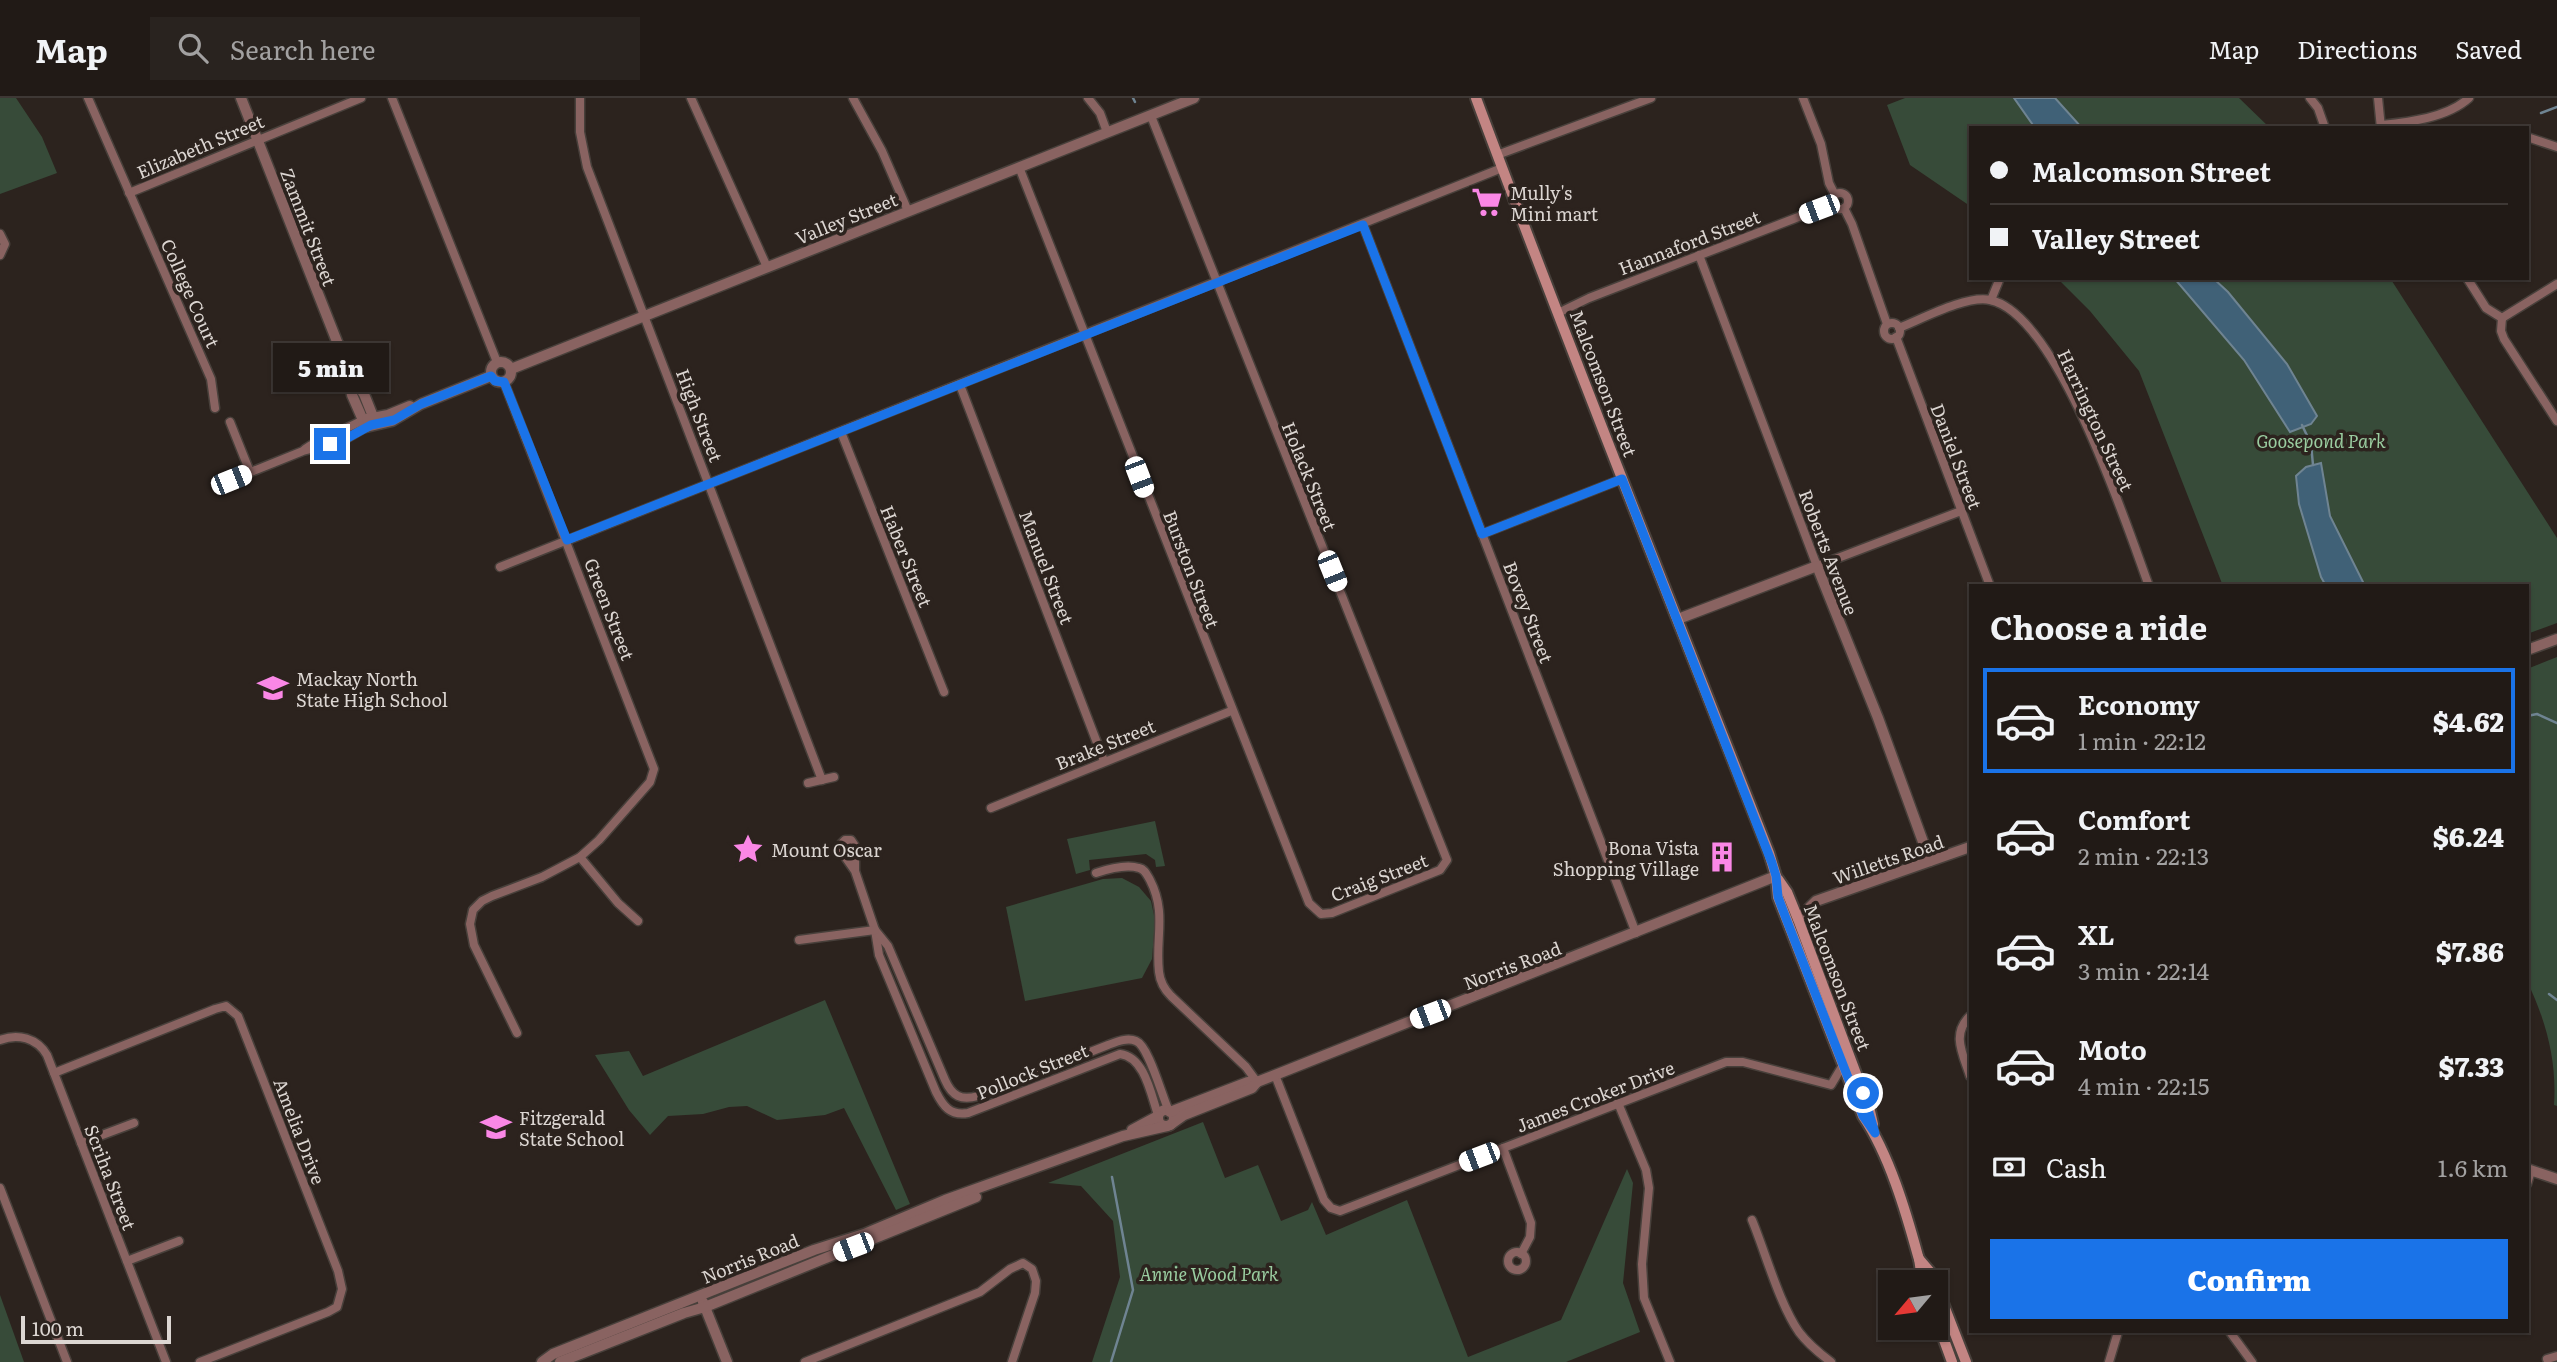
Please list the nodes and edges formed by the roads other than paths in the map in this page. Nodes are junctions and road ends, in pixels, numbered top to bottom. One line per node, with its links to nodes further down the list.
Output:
1 (88, 98): 26 (street, College Court)
2 (241, 98): 21 (street, Zammit Street)
3 (360, 98): 21 (street, Elizabeth Street)
4 (392, 98): 48 (street)
5 (580, 98): 42 (street, High Street)
6 (691, 98): 35 (street)
7 (853, 98): 30 (street)
8 (1088, 98): 19 (street)
9 (1194, 98): 16 (street, Valley Street)
10 (1476, 98): 23 (main road, Malcomson Street)
11 (1651, 98): 23 (street)
12 (1803, 98): 27 (street)
13 (2310, 98): 17 (street)
14 (2378, 98): 18 (street)
15 (2469, 98): 18 (street)
16 (1151, 116): 19 (street, Valley Street); 38 (street, Holack Street)
17 (2324, 126)
18 (2381, 126)
19 (1107, 132): 24 (street, Valley Street)
20 (2529, 138): 22 (street)
21 (257, 139): 26 (street, Elizabeth Street); 56 (street, Zammit Street)
22 (2557, 147)
23 (1497, 155): 25 (main road, Malcomson Street)
24 (1019, 167): 30 (street, Valley Street); 46 (street, Burston Street)
25 (1502, 168): 31 (street); 41 (main road, Malcomson Street)
26 (129, 193): 53 (street, College Court)
27 (1835, 195): 28 (street); 29 (street)
28 (1832, 204): 29 (street); 34 (street, Hannaford Street)
29 (1844, 208): 44 (street)
30 (908, 211): 35 (street, Valley Street)
31 (1363, 225): 38 (street); 63 (street, Bovey Street)
32 (0, 234): 33 (street)
33 (0, 255)
34 (1699, 255): 41 (street, Hannaford Street); 65 (street, Roberts Avenue)
35 (767, 267): 42 (street, Valley Street)
36 (1999, 280): 40 (street)
37 (2468, 280): 43 (street)
38 (1216, 283): 46 (street); 79 (street, Holack Street)
39 (2557, 284): 43 (street)
40 (1991, 300): 45 (street); 68 (street, Harrington Street)
41 (1558, 313): 59 (main road, Malcomson Street)
42 (644, 316): 49 (street, Valley Street); 61 (street, High Street)
43 (2502, 318): 54 (street)
44 (1887, 324): 45 (street); 47 (street)
45 (1899, 328): 47 (street)
46 (1084, 335): 52 (street); 73 (street, Burston Street)
47 (1896, 337): 62 (street, Daniel Street)
48 (497, 362): 49 (street); 50 (street)
49 (511, 369): 51 (street)
50 (491, 376): 51 (street); 56 (street)
51 (504, 382): 64 (street, Green Street)
52 (960, 385): 57 (street); 74 (street, Manuel Street)
53 (215, 408)
54 (2557, 421)
55 (230, 422): 58 (street)
56 (370, 422): 58 (street)
57 (841, 432): 61 (street); 72 (street, Haber Street)
58 (250, 472): 60 (street)
59 (1622, 479): 63 (street); 69 (main road, Malcomson Street)
60 (221, 484)
61 (710, 484): 64 (street); 76 (street, High Street)
62 (1961, 511): 65 (street); 67 (street, Daniel Street)
63 (1482, 534): 90 (street, Bovey Street)
64 (567, 540): 66 (street); 81 (street, Green Street)
65 (1817, 566): 69 (street); 82 (street, Roberts Avenue)
66 (500, 567)
67 (1989, 584)
68 (2148, 584)
69 (1678, 619): 85 (main road, Malcomson Street)
70 (2557, 639): 71 (street)
71 (2529, 649)
72 (944, 692)
73 (1231, 711): 74 (street, Brake Street); 86 (street, Burston Street)
74 (1104, 761): 78 (street, Brake Street)
75 (834, 776): 76 (street)
76 (822, 780): 77 (street)
77 (808, 783)
78 (991, 808)
79 (1443, 847): 86 (street, Craig Street)
80 (1969, 847): 82 (street, Willetts Road)
81 (580, 857): 88 (street); 95 (street)
82 (1930, 861): 87 (street, Willetts Road)
83 (855, 872): 89 (street, Pollock Street)
84 (1096, 873): 111 (street)
85 (1776, 876): 87 (main road, Malcomson Street); 90 (street, Norris Road); 104 (main road, Malcomson Street)
86 (1309, 902)
87 (1798, 919): 125 (main road, Malcomson Street)
88 (638, 921)
89 (875, 930): 91 (street); 92 (street, Pollock Street); 93 (street, Pollock Street)
90 (1636, 933): 109 (street, Norris Road)
91 (799, 940)
92 (913, 1006): 93 (street); 96 (street, Pollock Street)
93 (902, 1010): 97 (street, Pollock Street)
94 (1969, 1017): 108 (street)
95 (517, 1033)
96 (925, 1033): 97 (street); 103 (street, Pollock Street)
97 (913, 1038): 105 (street, Pollock Street)
98 (0, 1040): 107 (street, Scriha Street)
99 (1124, 1041): 100 (street, Pollock Street); 101 (street); 113 (street)
100 (1097, 1049): 102 (street); 106 (street, Pollock Street)
101 (1124, 1055): 102 (street, Pollock Street); 114 (street)
102 (1101, 1061): 110 (street, Pollock Street)
103 (937, 1063): 105 (street); 115 (street, Pollock Street)
104 (1843, 1065): 119 (street, James Croker Drive); 125 (main road, Malcomson Street)
105 (926, 1067): 118 (street, Pollock Street)
106 (1052, 1067): 110 (street); 112 (street, Pollock Street)
107 (54, 1073): 127 (street, Scriha Street); 153 (street, Amelia Drive)
108 (1969, 1073)
109 (1275, 1075): 111 (street, Norris Road); 129 (street, James Croker Drive)
110 (1057, 1079): 117 (street, Pollock Street)
111 (1258, 1082): 121 (street, Norris Road); 124 (street, Norris Road)
112 (1007, 1086): 116 (street, Pollock Street); 117 (street)
113 (1159, 1088): 114 (street); 121 (street)
114 (1150, 1091): 122 (street)
115 (951, 1092): 116 (street, Pollock Street); 118 (street)
116 (978, 1096): 120 (street)
117 (1011, 1096): 120 (street, Pollock Street)
118 (940, 1100): 120 (street, Pollock Street)
119 (1618, 1103): 129 (street, James Croker Drive); 159 (street)
120 (982, 1108)
121 (1170, 1112): 122 (street, Norris Road); 124 (street)
122 (1158, 1116): 124 (street); 126 (street, Norris Road)
123 (134, 1123): 127 (street)
124 (1169, 1126): 126 (street, Norris Road)
125 (1875, 1133): 137 (main road, Malcomson Street)
126 (1123, 1136): 128 (street, Norris Road)
127 (81, 1143): 138 (street, Scriha Street)
128 (1091, 1148): 135 (street, Norris Road); 139 (street, Norris Road)
129 (1503, 1148): 136 (street)
130 (2529, 1170): 131 (street)
131 (2557, 1179)
132 (0, 1188): 151 (street)
133 (1752, 1220): 160 (street)
134 (179, 1241): 138 (street)
135 (801, 1254): 139 (street); 142 (street, Norris Road)
136 (1521, 1254)
137 (1919, 1259): 140 (main road, Malcomson Street); 141 (main road, Malcomson Street)
138 (127, 1261): 152 (street, Scriha Street)
139 (806, 1265): 143 (street, Norris Road)
140 (1921, 1270)
141 (1928, 1270)
142 (700, 1295): 143 (street); 154 (street, Norris Road)
143 (705, 1307): 155 (street, Norris Road); 156 (street)
144 (1948, 1318): 161 (main road, Malcomson Street)
145 (2118, 1333): 162 (street)
146 (2231, 1333): 163 (street)
147 (1943, 1340): 150 (main road)
148 (2557, 1356): 149 (street)
149 (2547, 1360)
150 (1950, 1361)
151 (67, 1362)
152 (166, 1362)
153 (200, 1362)
154 (542, 1362)
155 (560, 1362)
156 (727, 1362)
157 (805, 1362): 158 (street)
158 (1012, 1362)
159 (1670, 1362)
160 (1831, 1362)
161 (1965, 1362)
162 (2109, 1362)
163 (2252, 1362)

